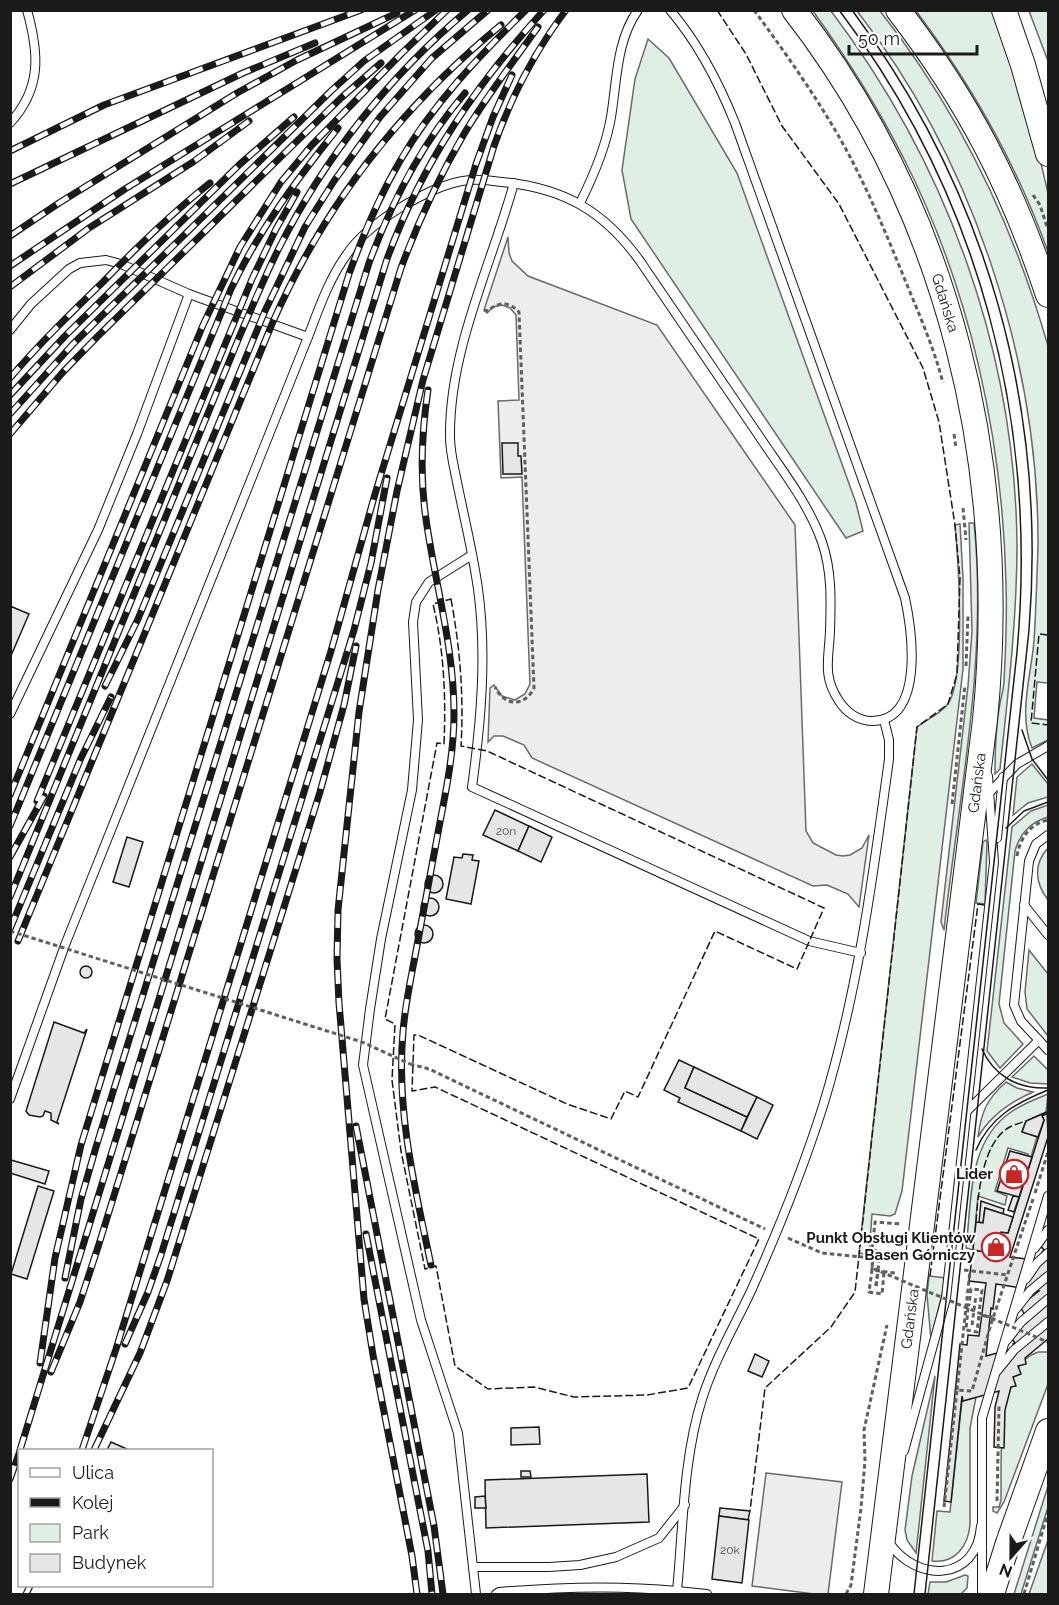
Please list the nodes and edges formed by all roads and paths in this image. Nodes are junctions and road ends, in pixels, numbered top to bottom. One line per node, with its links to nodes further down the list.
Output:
1 (27, 10): 8 (lane)
2 (638, 10): 11 (lane)
3 (754, 10): 17 (path)
4 (794, 10): 26 (main road, Gdańska)
5 (898, 10): 13 (main road)
6 (1004, 10): 9 (main road)
7 (671, 12): 28 (lane)
8 (10, 123)
9 (1048, 154)
10 (514, 183): 11 (lane); 14 (lane); 16 (lane)
11 (580, 203): 28 (lane)
12 (189, 294): 15 (lane); 16 (lane); 27 (lane)
13 (1048, 295)
14 (475, 306): 22 (lane); 25 (path)
15 (10, 330)
16 (308, 337): 42 (lane)
17 (944, 388)
18 (952, 426): 19 (path)
19 (957, 455)
20 (963, 507): 21 (path)
21 (967, 550)
22 (472, 555): 25 (lane); 92 (lane)
23 (968, 615): 24 (path)
24 (966, 670)
25 (482, 682): 39 (lane)
26 (976, 685): 31 (lane); 32 (path); 34 (main road, Gdańska)
27 (10, 714)
28 (884, 720): 39 (lane)
29 (1048, 746): 30 (lane)
30 (1003, 777): 31 (lane); 35 (lane)
31 (990, 792): 34 (lane); 35 (lane)
32 (951, 813)
33 (1048, 835): 36 (lane)
34 (968, 852): 91 (main road, Gdańska)
35 (994, 862): 43 (lane)
36 (1024, 905): 38 (lane); 40 (lane)
37 (10, 931): 51 (path, bridge)
38 (1048, 935)
39 (861, 953): 51 (lane)
40 (1039, 1040): 41 (lane); 43 (lane)
41 (1048, 1050)
42 (10, 1099)
43 (967, 1111): 91 (lane)
44 (1048, 1152): 63 (path)
45 (1048, 1198): 50 (lane)
46 (1048, 1211): 50 (lane)
47 (902, 1219): 48 (path)
48 (902, 1224): 52 (path); 58 (path)
49 (1048, 1230): 55 (lane)
50 (1038, 1232): 55 (lane)
51 (776, 1234): 54 (path); 87 (lane)
52 (900, 1234)
53 (1048, 1253): 67 (lane)
54 (873, 1257): 57 (path); 58 (path, bridge)
55 (1028, 1262): 67 (lane)
56 (897, 1263): 62 (path)
57 (872, 1270): 58 (path); 61 (path)
58 (878, 1270): 61 (path, bridge); 62 (path); 66 (path, bridge)
59 (964, 1270): 60 (path)
60 (970, 1271): 63 (path); 70 (path)
61 (884, 1273): 70 (path, bridge)
62 (896, 1273): 65 (path)
63 (1007, 1275): 74 (path)
64 (1048, 1276): 76 (lane)
65 (894, 1284)
66 (876, 1286)
67 (1018, 1294): 76 (lane)
68 (976, 1296): 71 (path)
69 (1048, 1299): 81 (lane)
70 (968, 1306): 71 (path, bridge); 72 (path); 72 (path); 83 (path)
71 (974, 1310): 72 (path, bridge); 77 (path)
72 (979, 1314): 74 (path); 79 (path, bridge)
73 (889, 1316): 97 (path)
74 (993, 1317): 83 (path)
75 (1048, 1322): 82 (lane)
76 (1009, 1324): 81 (lane)
77 (972, 1325)
78 (1048, 1335): 80 (path)
79 (1048, 1342)
80 (1036, 1345)
81 (1000, 1355): 82 (lane)
82 (990, 1385): 90 (lane)
83 (957, 1390): 88 (path)
84 (1000, 1400): 86 (path)
85 (1048, 1431): 100 (main road)
86 (997, 1501)
87 (685, 1505): 92 (lane); 93 (lane)
88 (944, 1507)
89 (1048, 1513): 101 (path)
90 (981, 1526): 91 (lane); 99 (lane)
91 (884, 1530): 98 (main road, Gdańska)
92 (473, 1567): 94 (lane)
93 (677, 1591): 95 (lane); 96 (lane)
94 (476, 1594)
95 (496, 1594)
96 (707, 1594)
97 (846, 1594)
98 (876, 1594)
99 (982, 1594)
100 (992, 1594)
101 (1024, 1594)

